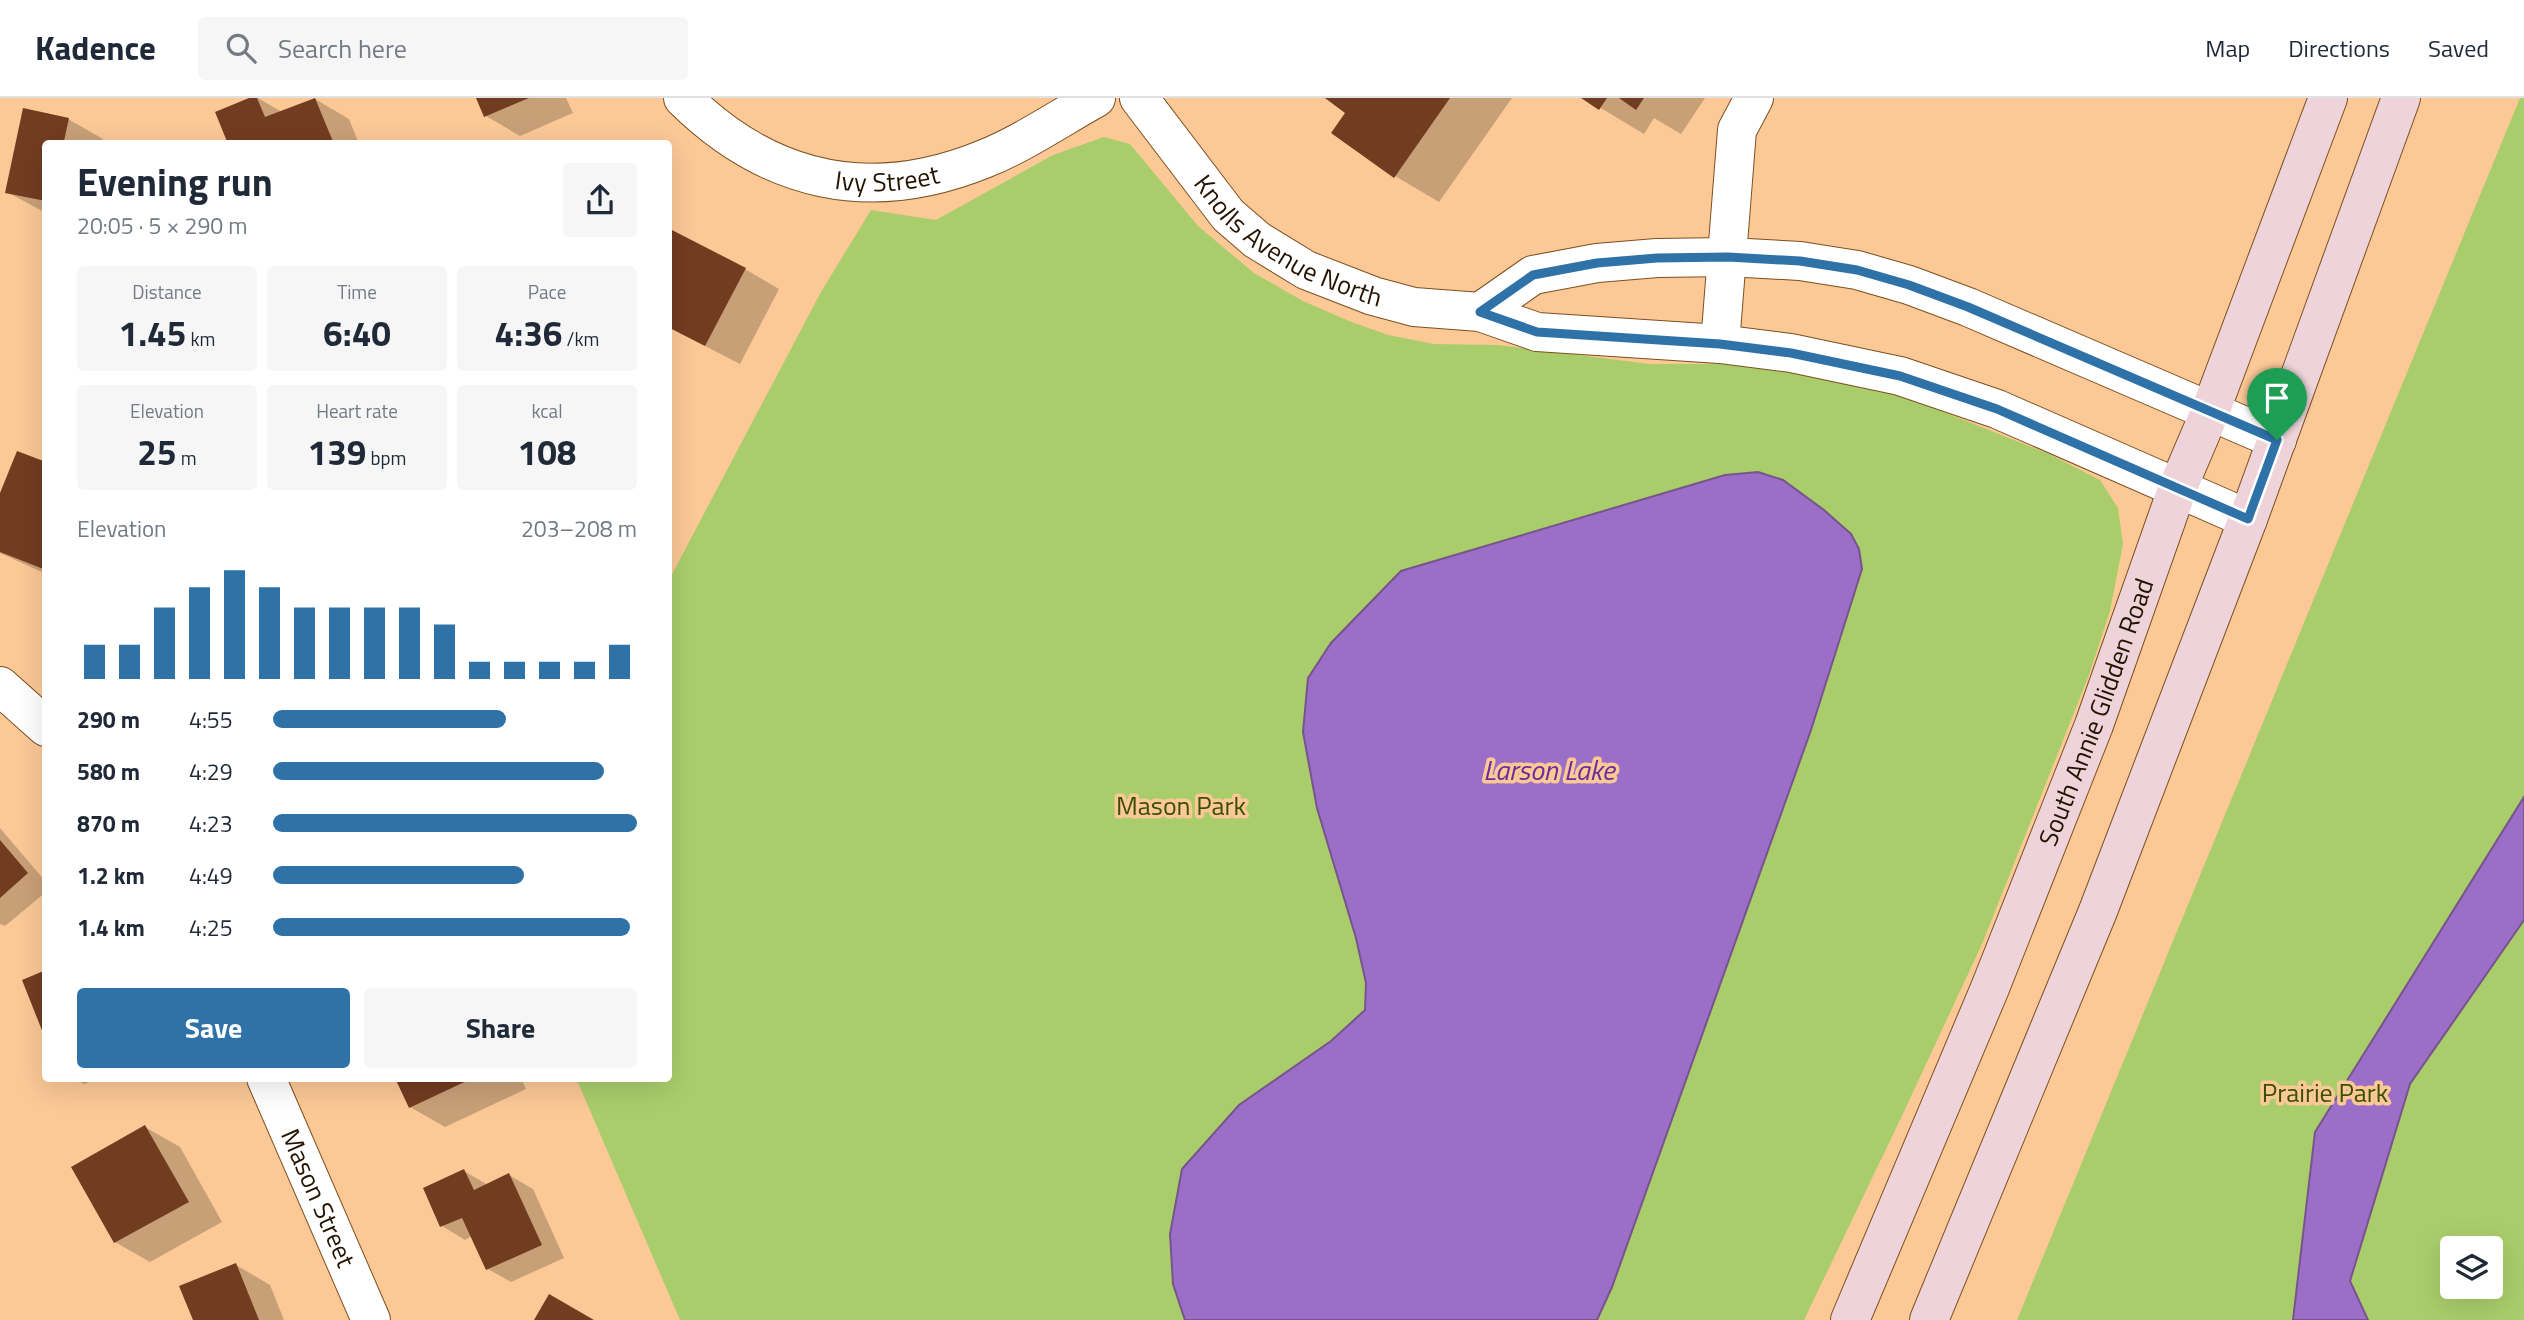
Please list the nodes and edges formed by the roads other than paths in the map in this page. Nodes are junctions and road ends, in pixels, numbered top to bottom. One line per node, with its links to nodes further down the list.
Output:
1 (683, 98): 2 (street, Ivy Street)
2 (1096, 98)
3 (1139, 98): 8 (street, Knolls Avenue North)
4 (1754, 98): 7 (street)
5 (2328, 98): 10 (main road, South Annie Glidden Road)
6 (2401, 98): 11 (main road)
7 (1728, 257): 8 (street); 9 (street); 10 (street)
8 (1480, 312): 9 (street, Knolls Avenue North)
9 (1720, 344): 12 (street, Knolls Avenue North)
10 (2210, 412): 11 (street); 12 (main road, South Annie Glidden Road)
11 (2277, 440): 13 (main road)
12 (2178, 487): 13 (street, Knolls Avenue North); 18 (main road, South Annie Glidden Road)
13 (2248, 519): 19 (main road)
14 (0, 686): 15 (street)
15 (42, 723)
16 (268, 1082): 17 (street, Mason Street)
17 (370, 1320)
18 (1850, 1320)
19 (1929, 1320)

